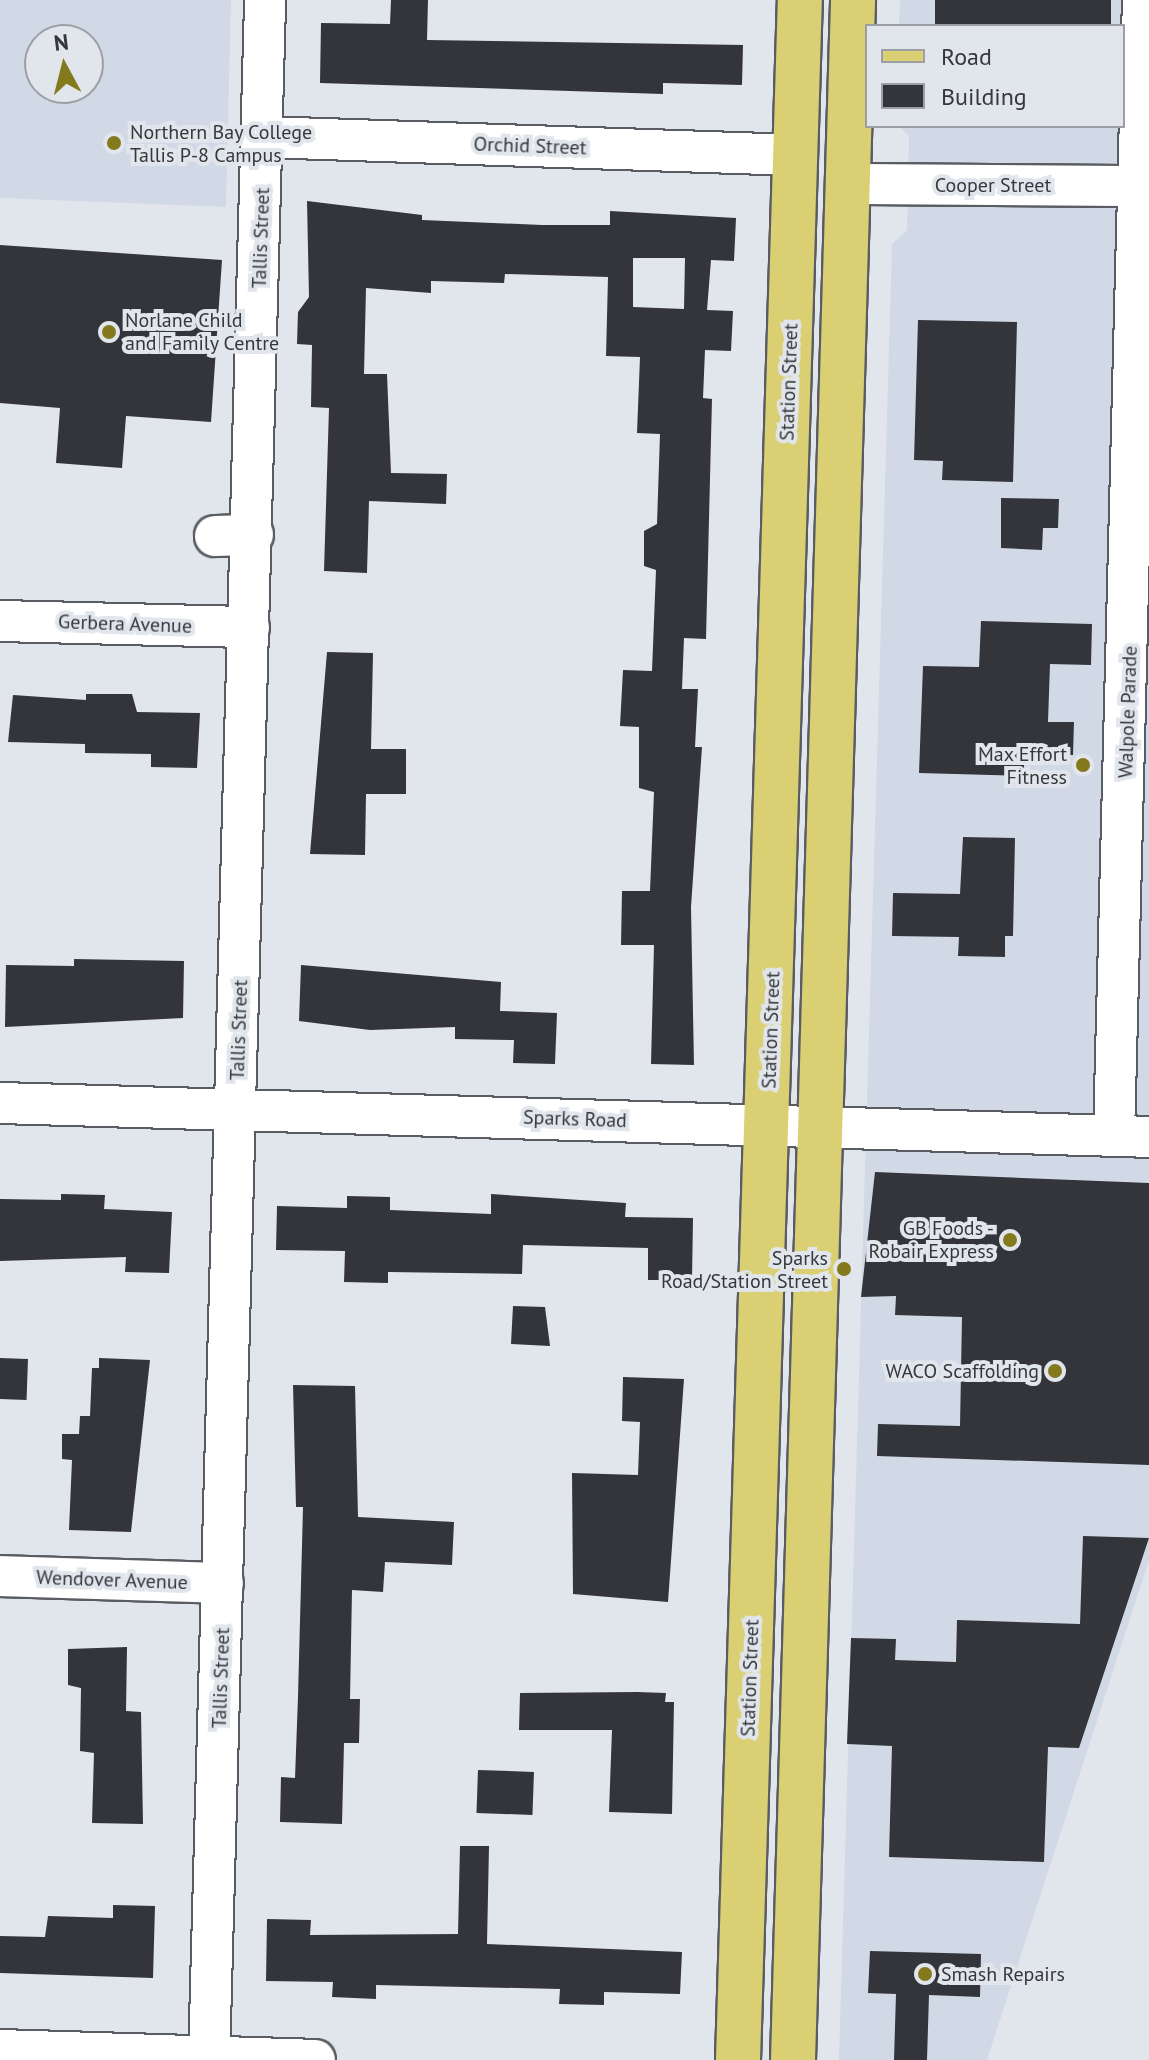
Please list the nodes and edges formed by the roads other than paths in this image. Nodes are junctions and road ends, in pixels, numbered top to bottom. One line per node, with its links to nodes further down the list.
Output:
1 (265, 0): 5 (street, Tallis Street)
2 (800, 0): 6 (main road, Station Street)
3 (853, 0): 7 (main road)
4 (1143, 0): 8 (street, Walpole Parade)
5 (264, 137): 6 (street, Orchid Street); 10 (street, Tallis Street)
6 (795, 155): 13 (main road, Station Street)
7 (848, 184): 8 (street, Cooper Street); 14 (main road)
8 (1137, 186): 15 (street, Walpole Parade)
9 (0, 621): 10 (street, Gerbera Avenue)
10 (249, 627): 12 (street, Tallis Street)
11 (0, 1103): 12 (street, Sparks Road)
12 (237, 1110): 13 (street, Sparks Road); 17 (street, Tallis Street)
13 (768, 1123): 14 (street, Sparks Road); 21 (main road, Station Street)
14 (820, 1124): 15 (street, Sparks Road); 22 (main road)
15 (1132, 1136)
16 (0, 1576): 17 (street, Wendover Avenue)
17 (223, 1583): 19 (street, Tallis Street)
18 (0, 2050): 19 (street)
19 (209, 2058): 20 (street)
20 (315, 2060)
21 (738, 2060)
22 (793, 2060)

